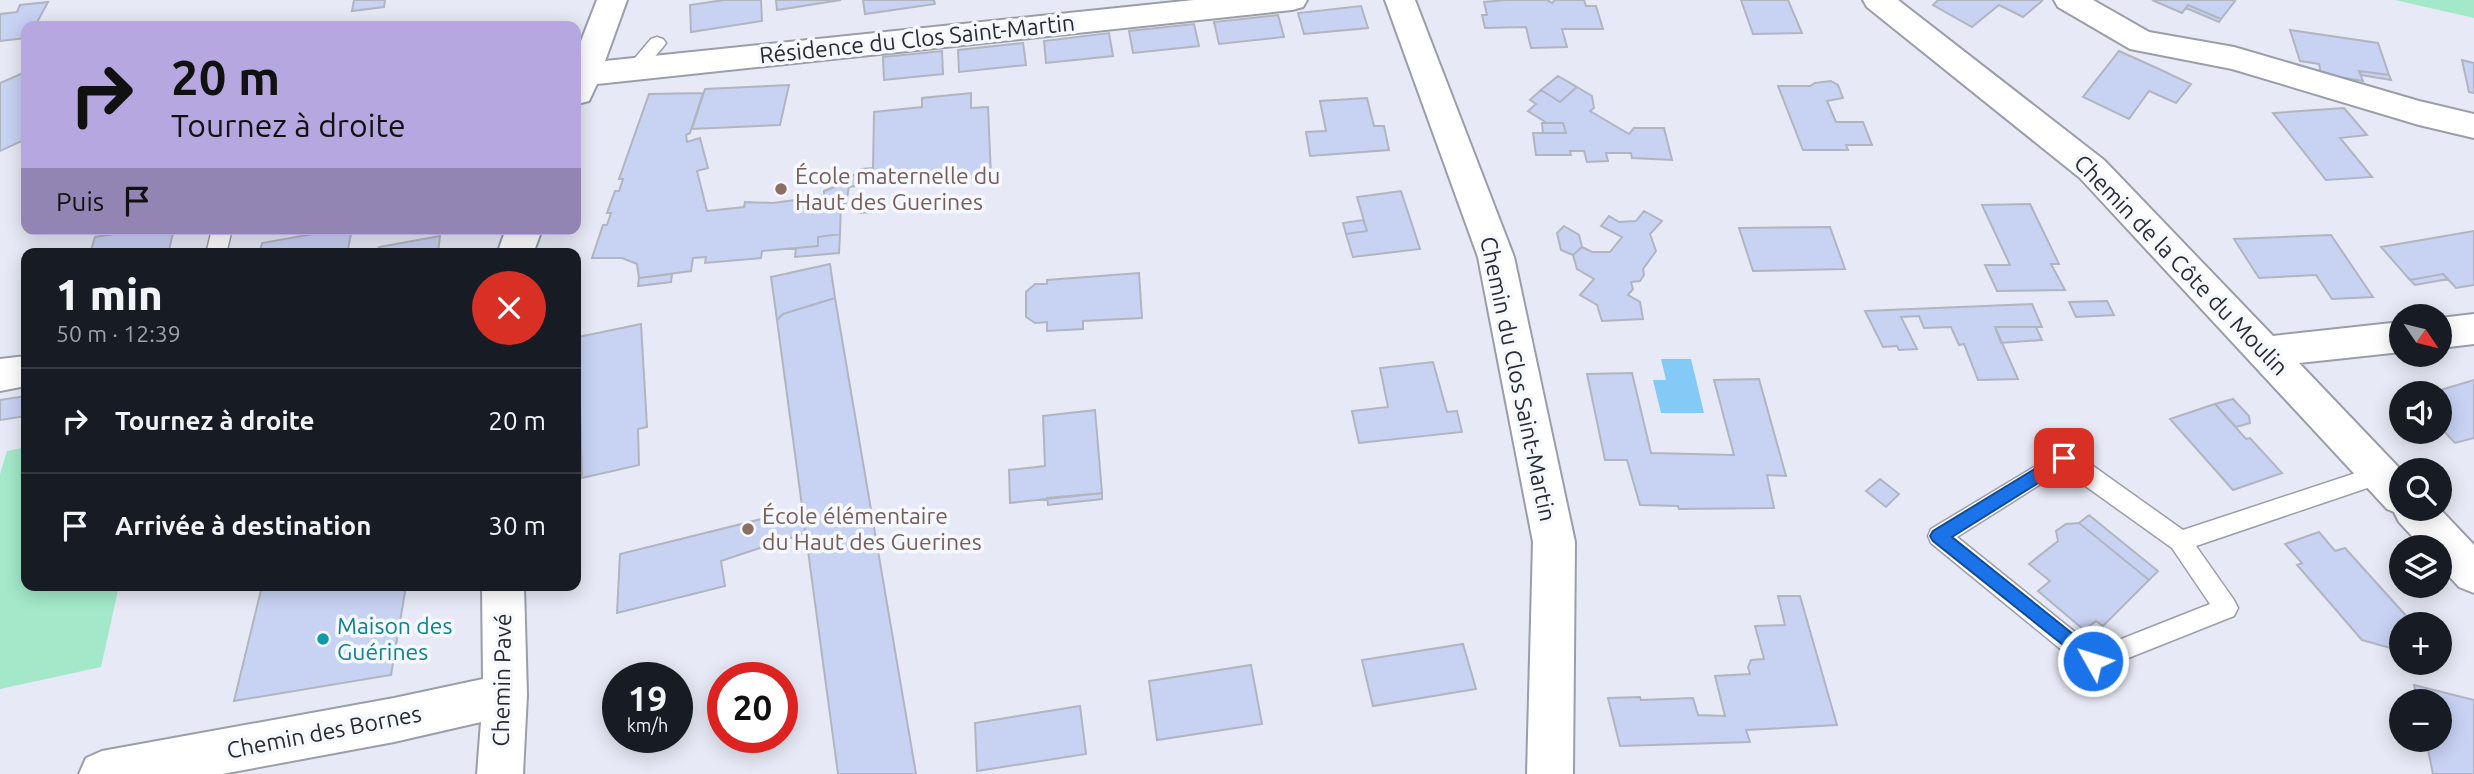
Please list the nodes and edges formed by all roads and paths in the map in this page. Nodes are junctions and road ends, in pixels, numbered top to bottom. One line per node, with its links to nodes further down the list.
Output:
1 (612, 0): 8 (street)
2 (1292, 0): 7 (street, Résidence du Clos Saint-Martin)
3 (1401, 0): 26 (street, Chemin du Clos Saint-Martin)
4 (1878, 0): 14 (street, Chemin de la Côte du Moulin)
5 (2069, 0): 10 (street)
6 (657, 43): 7 (lane)
7 (635, 69): 9 (street, Résidence du Clos Saint-Martin)
8 (581, 81)
9 (581, 84)
10 (2474, 126)
11 (2474, 329): 12 (street)
12 (2452, 332)
13 (2389, 338): 14 (street)
14 (2266, 352): 17 (street, Chemin de la Côte du Moulin)
15 (21, 372): 16 (street)
16 (0, 375)
17 (2389, 484)
18 (2389, 485): 20 (lane)
19 (2424, 521): 21 (street)
20 (2180, 541): 20 (lane)
21 (2474, 574)
22 (503, 591): 23 (street, Chemin Pavé)
23 (505, 695): 24 (street, Chemin des Bornes); 25 (street, Chemin Pavé)
24 (102, 774)
25 (500, 774)
26 (1550, 774)

